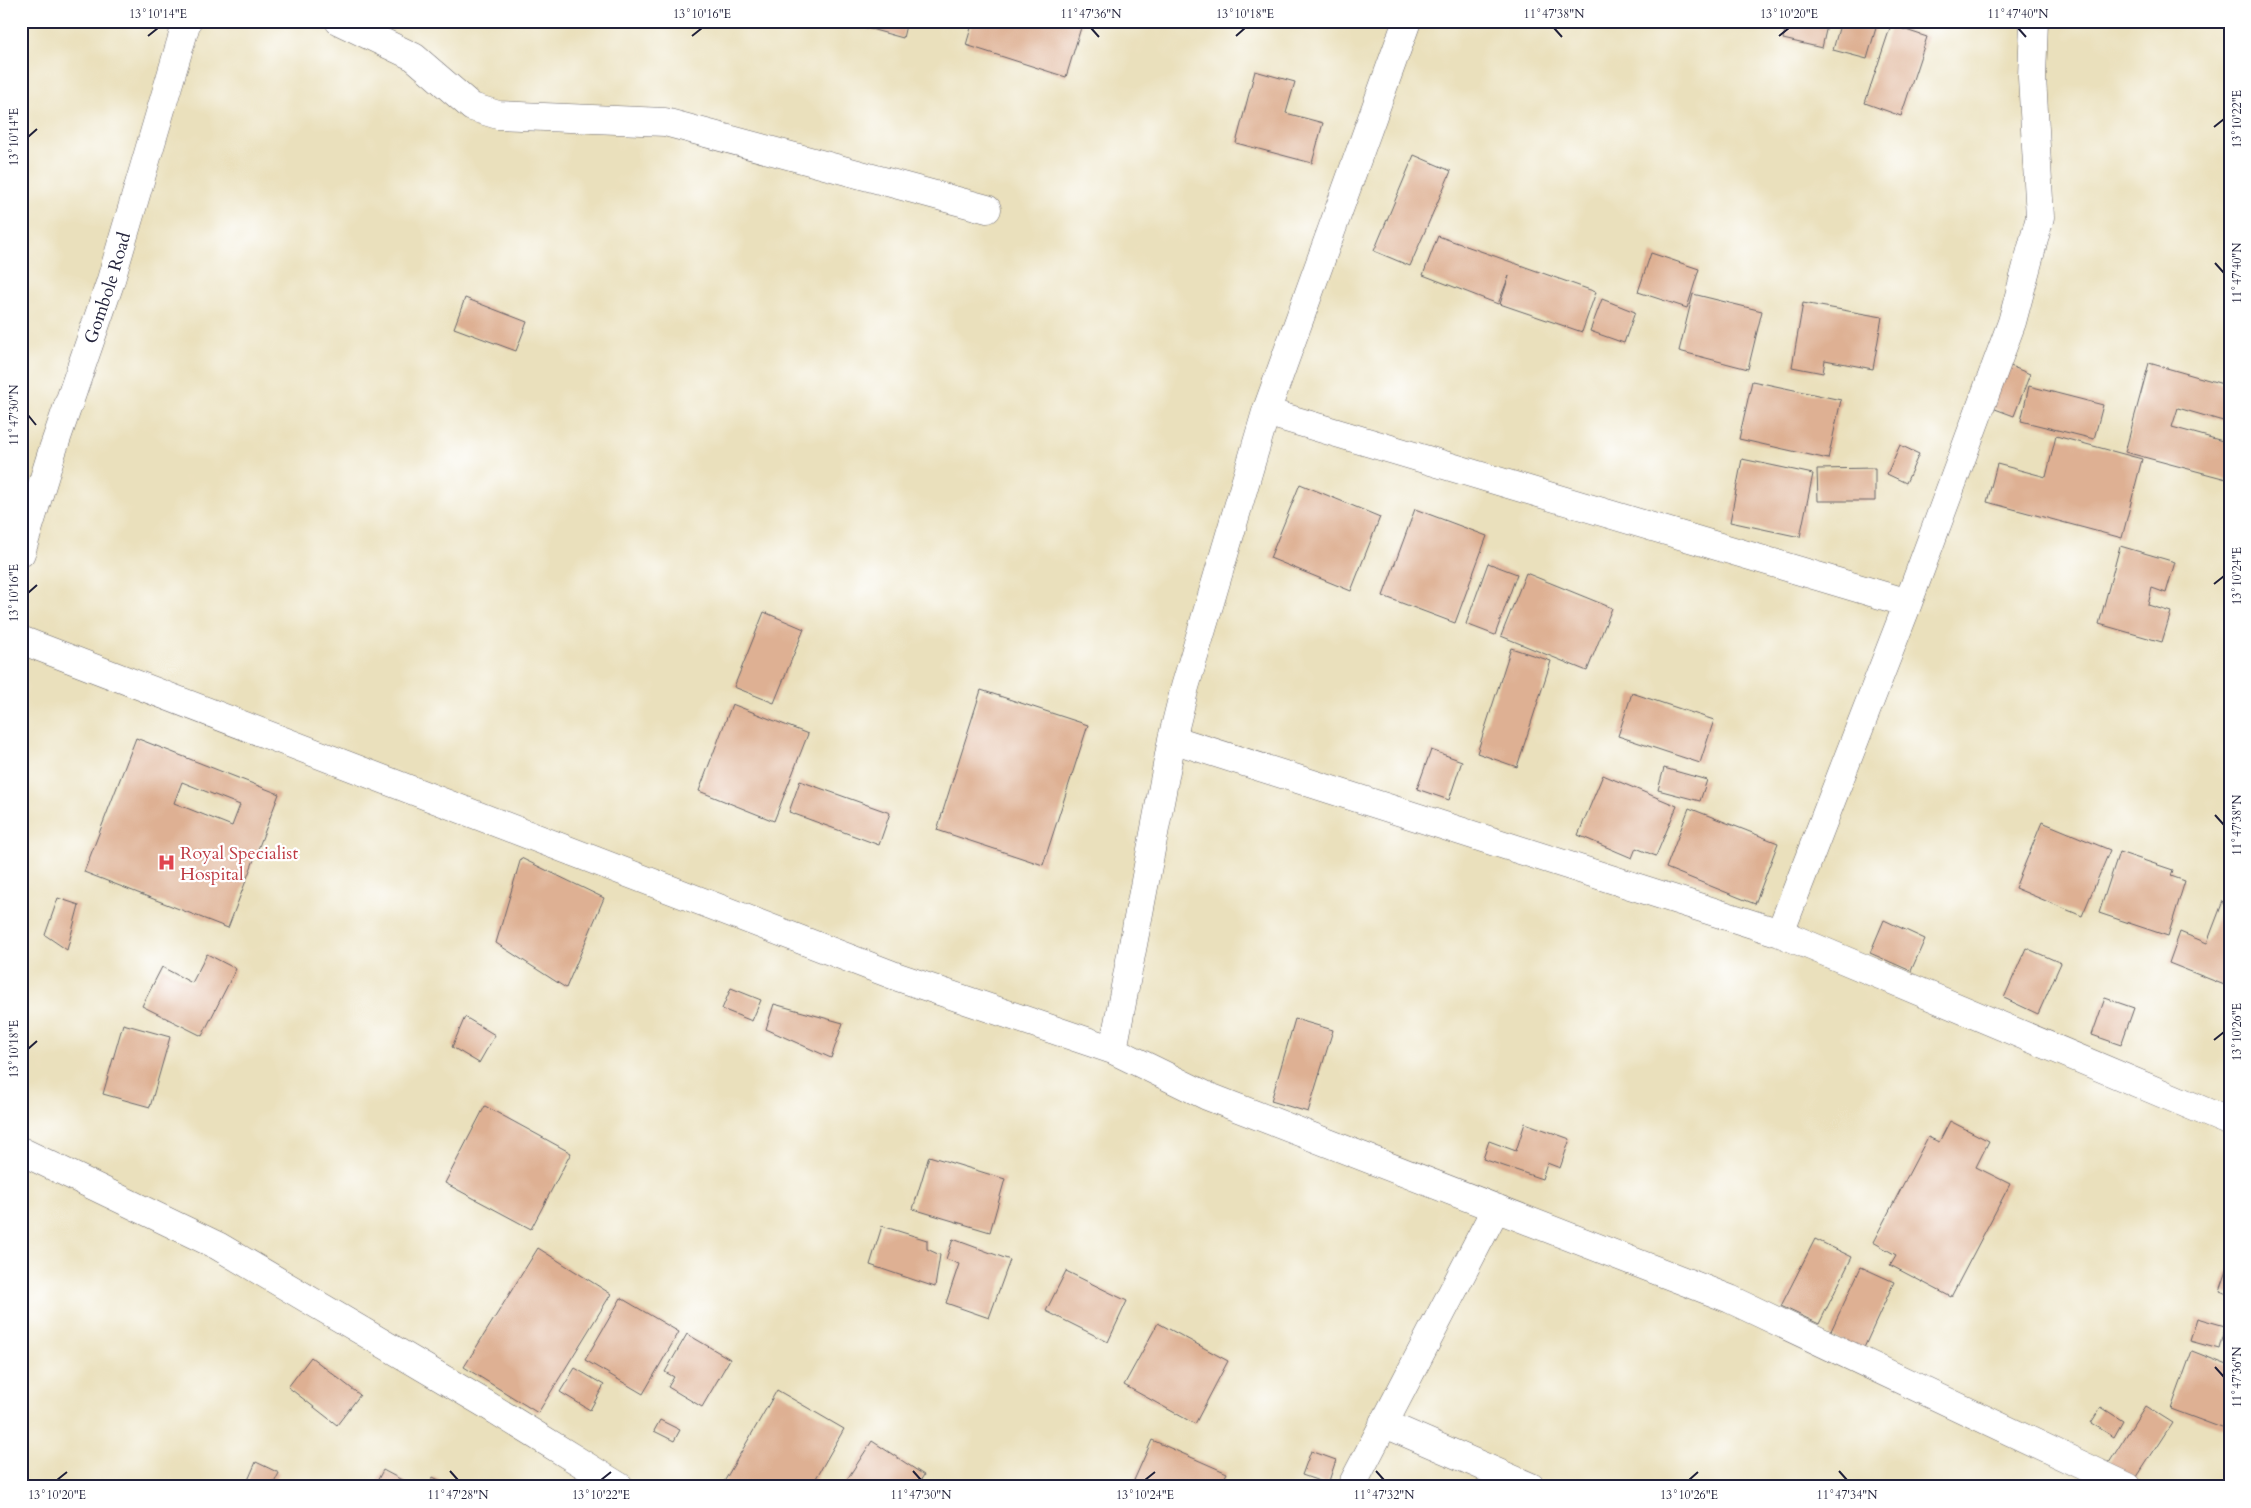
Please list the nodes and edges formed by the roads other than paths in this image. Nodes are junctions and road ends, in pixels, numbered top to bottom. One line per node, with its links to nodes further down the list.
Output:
1 (187, 21): 7 (street, Gombole Road)
2 (339, 21): 5 (street)
3 (1407, 21): 6 (street)
4 (2034, 21): 8 (street)
5 (987, 209)
6 (1266, 412): 8 (street); 10 (street)
7 (21, 553)
8 (1908, 603): 11 (street)
9 (21, 640): 12 (street)
10 (1172, 739): 11 (street); 12 (street)
11 (1780, 933): 13 (street)
12 (1113, 1050): 15 (street)
13 (2230, 1122)
14 (21, 1151): 17 (street)
15 (1496, 1208): 16 (street); 20 (street)
16 (1383, 1423): 18 (street); 19 (street)
17 (620, 1487)
18 (1350, 1487)
19 (1531, 1487)
20 (2128, 1487)

